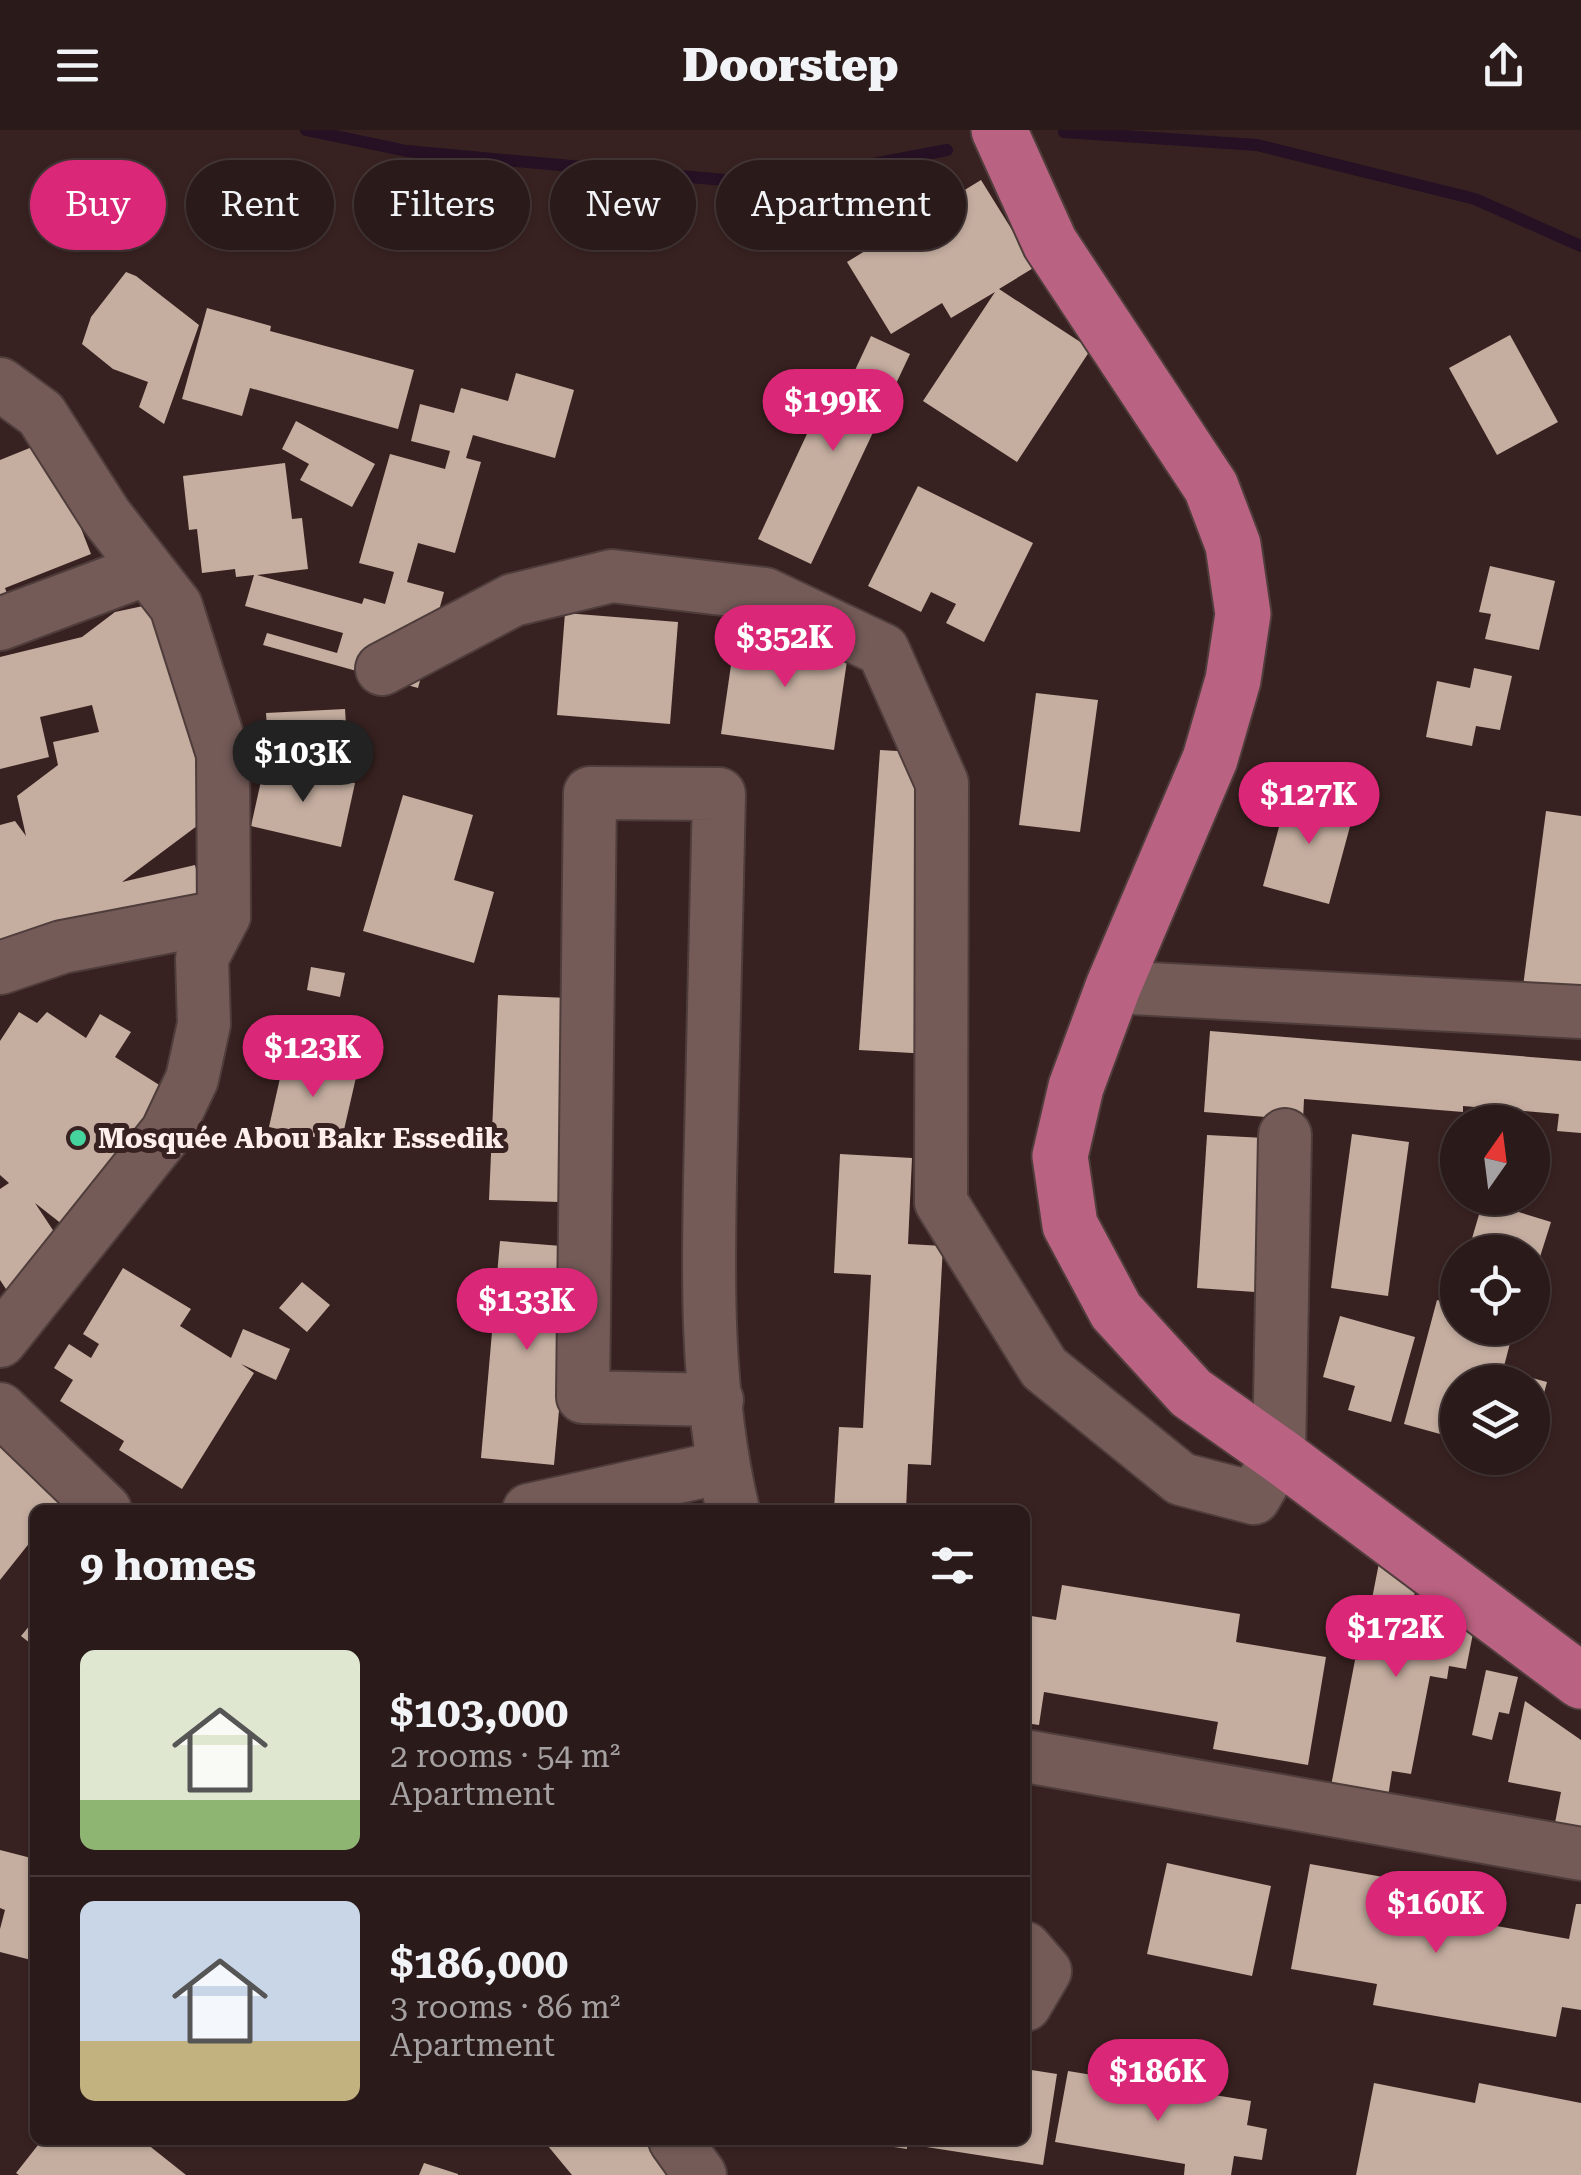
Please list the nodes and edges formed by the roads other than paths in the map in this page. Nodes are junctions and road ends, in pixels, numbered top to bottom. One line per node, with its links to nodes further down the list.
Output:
1 (999, 130): 8 (main road)
2 (0, 384): 3 (street)
3 (147, 569): 4 (street); 6 (street)
4 (0, 624)
5 (382, 669): 14 (street)
6 (224, 916): 7 (street); 11 (street)
7 (0, 968)
8 (1113, 986): 9 (street); 14 (main road)
9 (1581, 1012)
10 (1285, 1135): 14 (street)
11 (0, 1341)
12 (717, 1400): 12 (street); 15 (street)
13 (0, 1409): 16 (street)
14 (1279, 1456): 18 (main road)
15 (728, 1488): 17 (street)
16 (100, 1505)
17 (574, 1505)
18 (1581, 1681)
19 (1030, 1757): 20 (street)
20 (1581, 1854)
21 (1030, 1954): 22 (street)
22 (1030, 1996)
23 (679, 2145): 24 (street)
24 (700, 2175)

